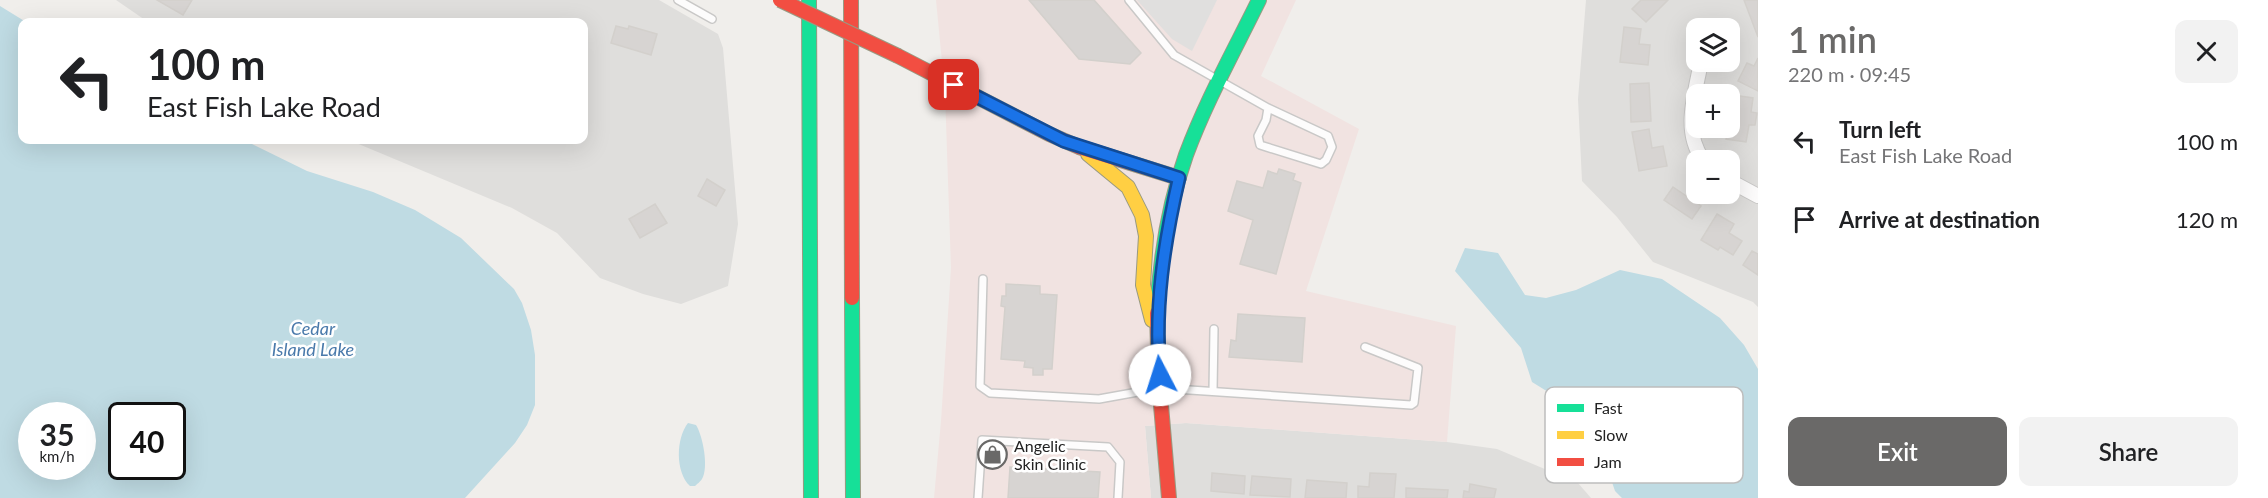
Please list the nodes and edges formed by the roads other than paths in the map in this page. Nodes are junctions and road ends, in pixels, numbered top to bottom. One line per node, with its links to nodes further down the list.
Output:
1 (678, 0): 7 (lane)
2 (780, 0): 11 (main road, bridge)
3 (809, 0): 22 (main road)
4 (850, 0): 23 (main road)
5 (1129, 0): 9 (lane)
6 (1259, 0): 9 (main road)
7 (712, 19)
8 (1699, 72): 12 (street)
9 (1220, 80): 10 (lane); 13 (main road)
10 (1268, 108): 10 (lane)
11 (1079, 147): 13 (main road); 18 (main road)
12 (1696, 150)
13 (1179, 178): 18 (main road)
14 (1740, 186): 15 (street)
15 (1758, 196)
16 (983, 279): 20 (lane)
17 (1214, 329): 21 (lane)
18 (1157, 343): 20 (main road)
19 (1365, 347): 21 (lane)
20 (1160, 388): 21 (lane); 26 (main road)
21 (1213, 391)
22 (811, 498)
23 (853, 498)
24 (978, 498): 25 (lane)
25 (1118, 498)
26 (1169, 498)

